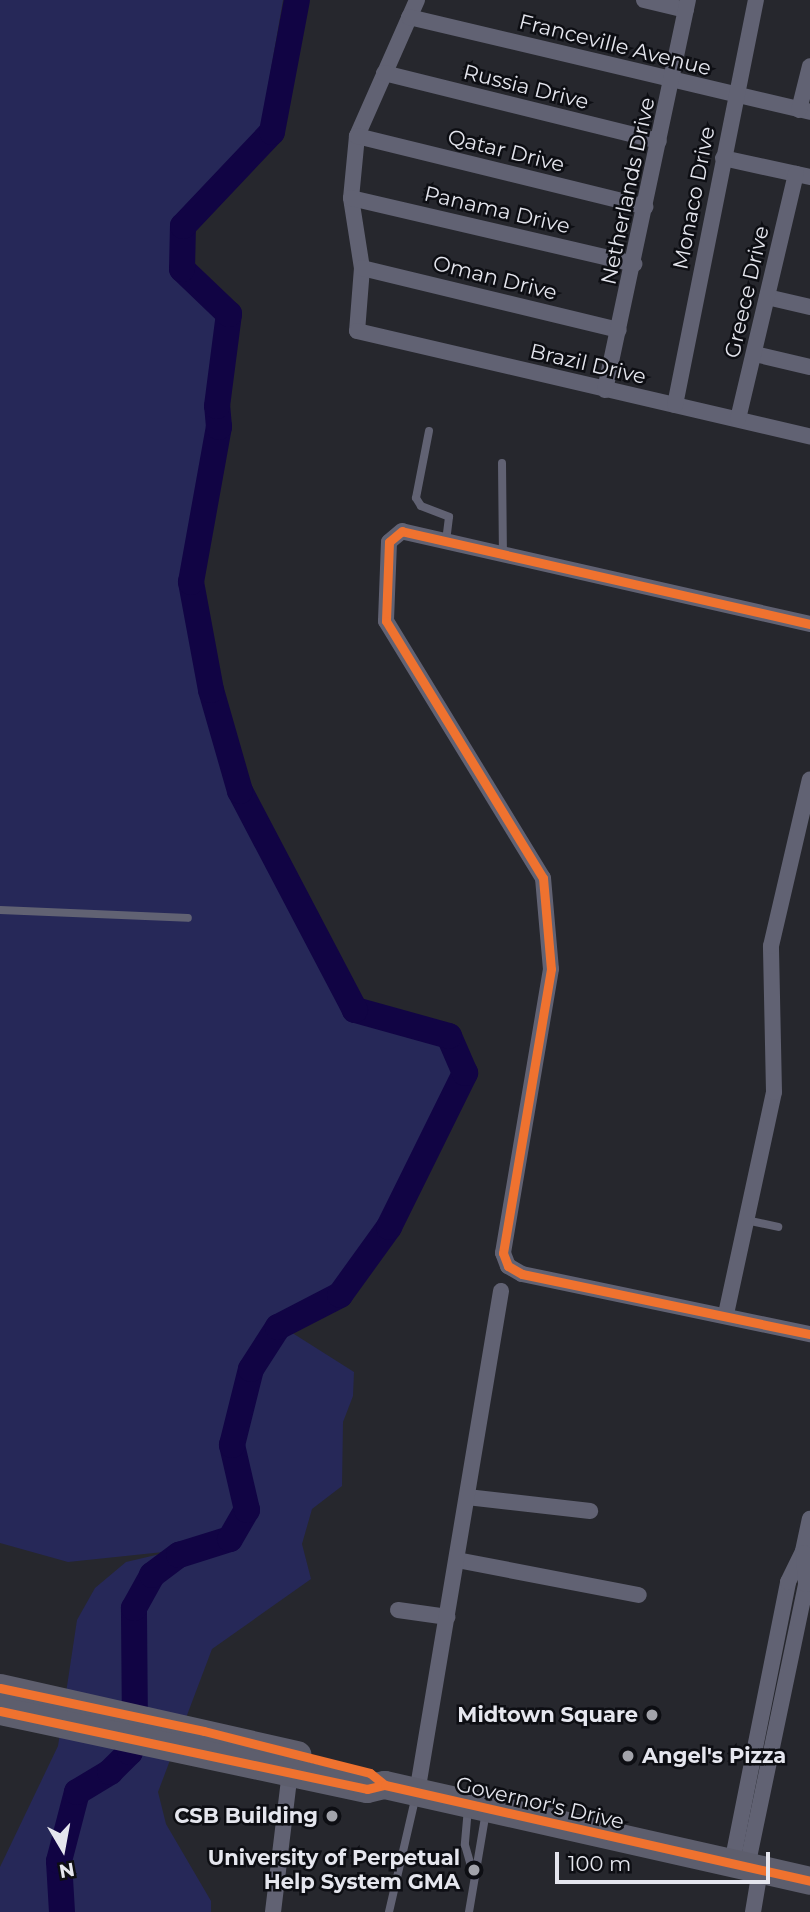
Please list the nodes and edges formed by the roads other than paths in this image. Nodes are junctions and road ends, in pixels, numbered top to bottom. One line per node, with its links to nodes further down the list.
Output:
1 (417, 0): 5 (street)
2 (644, 0): 4 (street)
3 (756, 0): 9 (street, Monaco Drive)
4 (687, 5): 8 (street, Netherlands Drive)
5 (409, 17): 7 (street); 8 (street, Franceville Avenue)
6 (810, 66): 10 (street)
7 (383, 73): 11 (street); 12 (street, Russia Drive)
8 (674, 80): 9 (street, Franceville Avenue); 12 (street, Netherlands Drive)
9 (735, 96): 10 (street, Franceville Avenue); 13 (street, Monaco Drive)
10 (805, 111)
11 (357, 136): 15 (street); 16 (street, Qatar Drive)
12 (659, 141): 16 (street, Netherlands Drive)
13 (723, 158): 14 (street); 25 (street, Monaco Drive)
14 (803, 176): 19 (street, Greece Drive)
15 (351, 198): 17 (street, Panama Drive); 18 (street)
16 (645, 207): 17 (street, Netherlands Drive)
17 (634, 264): 21 (street, Netherlands Drive)
18 (362, 268): 21 (street, Oman Drive); 24 (street, Brazil Drive)
19 (768, 297): 20 (street); 22 (street, Greece Drive)
20 (810, 307)
21 (619, 330): 24 (street, Netherlands Drive)
22 (755, 354): 23 (street); 26 (street, Greece Drive)
23 (810, 367)
24 (605, 390): 25 (street, Brazil Drive)
25 (675, 405): 26 (street, Brazil Drive)
26 (738, 419): 28 (street, Brazil Drive)
27 (429, 430): 30 (lane)
28 (810, 436)
29 (502, 463): 31 (lane)
30 (446, 541): 31 (street); 39 (street)
31 (503, 555): 32 (street)
32 (810, 624)
33 (810, 779): 36 (street)
34 (0, 910): 35 (lane)
35 (188, 918)
36 (746, 1220): 37 (lane); 39 (street)
37 (778, 1227)
38 (501, 1291): 41 (street)
39 (726, 1314): 40 (street)
40 (810, 1334)
41 (467, 1497): 42 (street); 44 (street)
42 (590, 1511)
43 (810, 1519): 56 (street)
44 (457, 1560): 45 (street); 47 (street)
45 (639, 1595)
46 (398, 1610): 47 (street)
47 (447, 1617): 54 (street)
48 (0, 1688): 50 (highway, Governor's Drive)
49 (0, 1711): 50 (highway, Governor's Drive)
50 (65, 1712): 51 (highway, Governor's Drive)
51 (202, 1743): 52 (highway, Governor's Drive); 53 (highway, Governor's Drive)
52 (290, 1772): 53 (highway, Governor's Drive); 59 (street)
53 (385, 1785): 54 (highway, Governor's Drive)
54 (417, 1793): 55 (highway, Governor's Drive); 60 (lane)
55 (478, 1806): 56 (highway, Governor's Drive); 57 (lane); 57 (lane)
56 (746, 1867): 58 (highway, Governor's Drive); 62 (street)
57 (473, 1873): 61 (lane)
58 (810, 1881)
59 (273, 1912)
60 (389, 1912)
61 (469, 1912)
62 (753, 1912)

